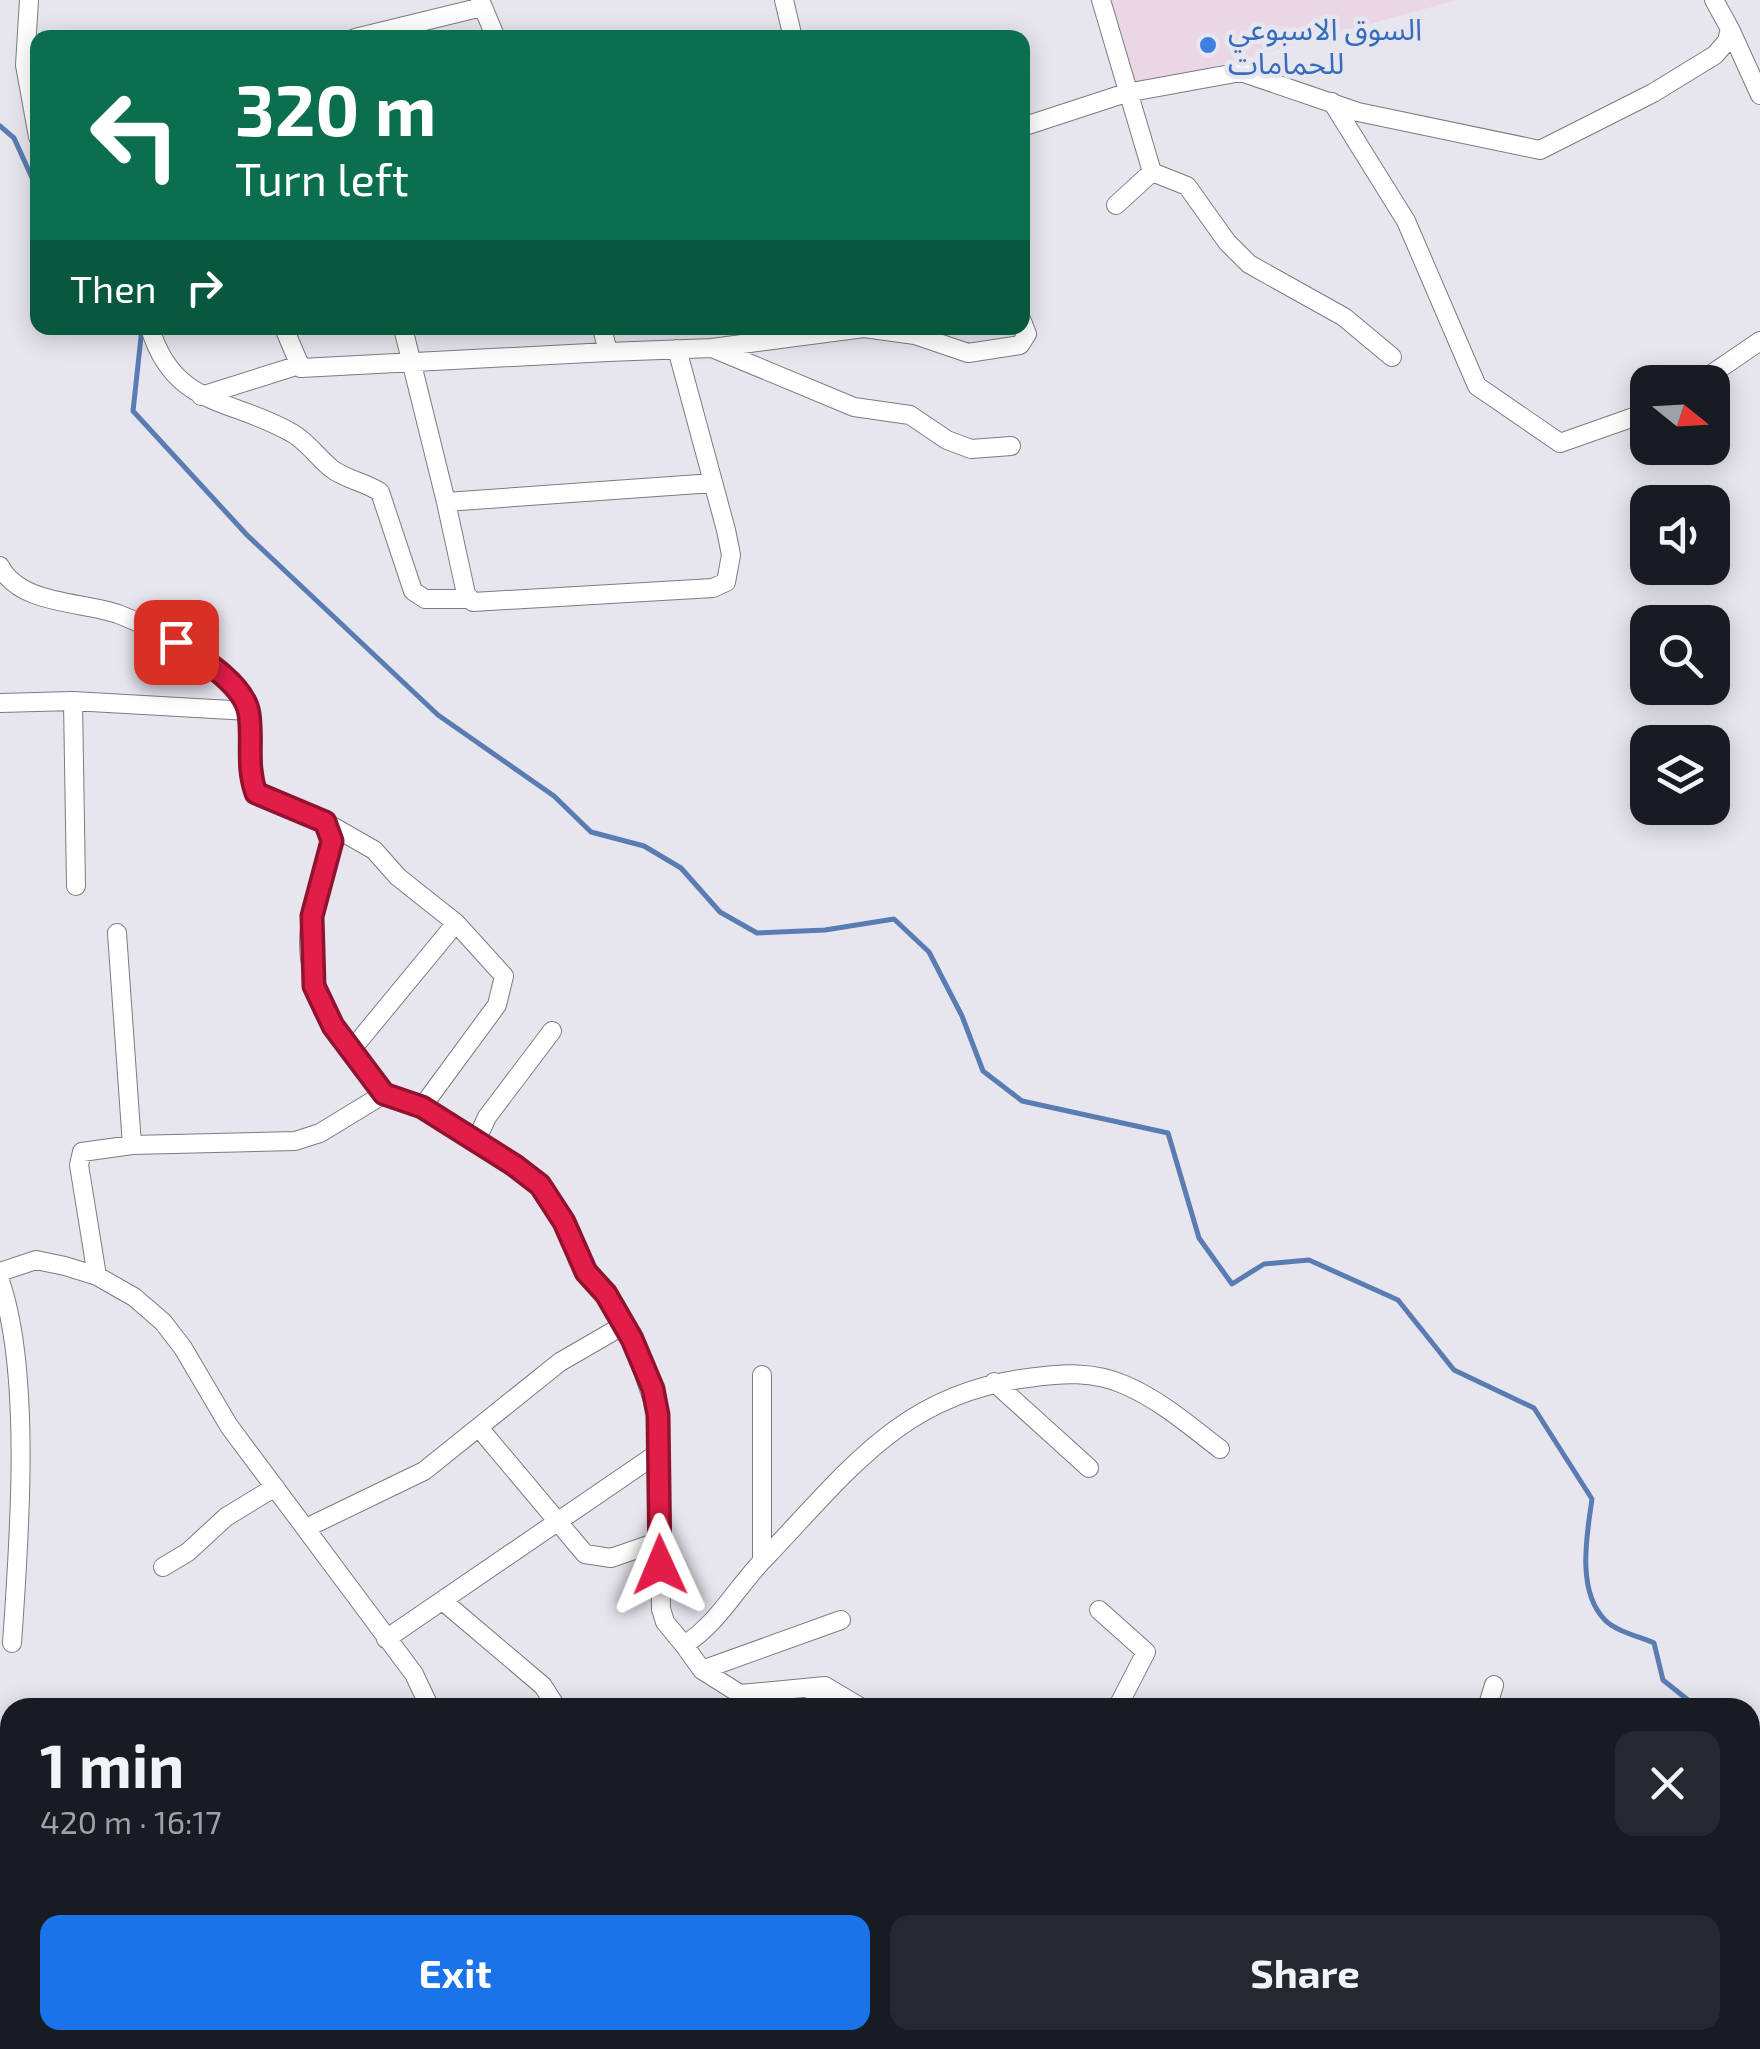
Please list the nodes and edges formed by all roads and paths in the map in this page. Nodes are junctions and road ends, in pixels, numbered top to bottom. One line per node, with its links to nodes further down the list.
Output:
1 (29, 0): 12 (street)
2 (784, 0): 9 (street)
3 (1101, 0): 10 (street)
4 (1714, 0): 6 (street)
5 (481, 4): 7 (street); 8 (street)
6 (1730, 29): 11 (street); 13 (street)
7 (385, 30)
8 (492, 30)
9 (791, 30)
10 (1126, 93): 13 (street); 14 (street); 15 (street)
11 (1760, 95)
12 (30, 96)
13 (1332, 102): 33 (street)
14 (1030, 124)
15 (1152, 172): 16 (street); 28 (street)
16 (1116, 205)
17 (153, 335): 32 (street)
18 (286, 335): 30 (street)
19 (405, 335): 31 (street)
20 (604, 335): 27 (street)
21 (811, 335): 25 (street)
22 (918, 335): 23 (street)
23 (1026, 335)
24 (1760, 340): 29 (street)
25 (712, 348): 26 (street); 34 (street)
26 (677, 349): 27 (street); 35 (street)
27 (608, 352): 31 (street)
28 (1392, 357)
29 (1724, 365)
30 (296, 366): 31 (street); 32 (street)
31 (412, 366): 36 (street)
32 (202, 396): 38 (street)
33 (1630, 418)
34 (1011, 446)
35 (713, 483): 36 (street); 38 (street)
36 (446, 502): 38 (street)
37 (0, 566): 41 (street)
38 (470, 599)
39 (73, 701): 40 (street); 41 (street); 43 (street)
40 (0, 704)
41 (249, 711): 42 (street)
42 (325, 822): 44 (street); 47 (street)
43 (76, 886)
44 (456, 924): 47 (street); 49 (street)
45 (118, 933): 51 (street)
46 (552, 1031): 50 (street)
47 (352, 1048): 48 (street)
48 (384, 1094): 49 (street); 51 (street)
49 (422, 1107): 50 (street)
50 (476, 1141): 55 (street)
51 (132, 1145): 53 (street)
52 (0, 1272): 53 (street)
53 (97, 1276): 62 (street)
54 (0, 1280): 72 (street)
55 (624, 1324): 58 (street); 60 (street)
56 (762, 1375): 66 (street)
57 (994, 1382): 59 (street); 61 (street); 66 (street)
58 (480, 1429): 63 (street); 64 (street)
59 (1220, 1448)
60 (658, 1453): 63 (street); 65 (street)
61 (1089, 1468)
62 (275, 1488): 64 (street); 67 (street)
63 (559, 1522): 65 (street); 68 (street)
64 (308, 1527): 71 (street)
65 (660, 1542): 73 (street)
66 (762, 1560): 73 (street)
67 (163, 1567)
68 (444, 1602): 71 (street); 78 (street)
69 (1099, 1610): 81 (street)
70 (841, 1620): 74 (street)
71 (386, 1640): 77 (street)
72 (12, 1643)
73 (684, 1646): 74 (street)
74 (702, 1670): 76 (street)
75 (1494, 1685): 82 (street)
76 (825, 1686): 79 (street); 80 (street)
77 (425, 1698)
78 (551, 1698)
79 (816, 1698)
80 (845, 1698)
81 (1122, 1698)
82 (1490, 1698)

